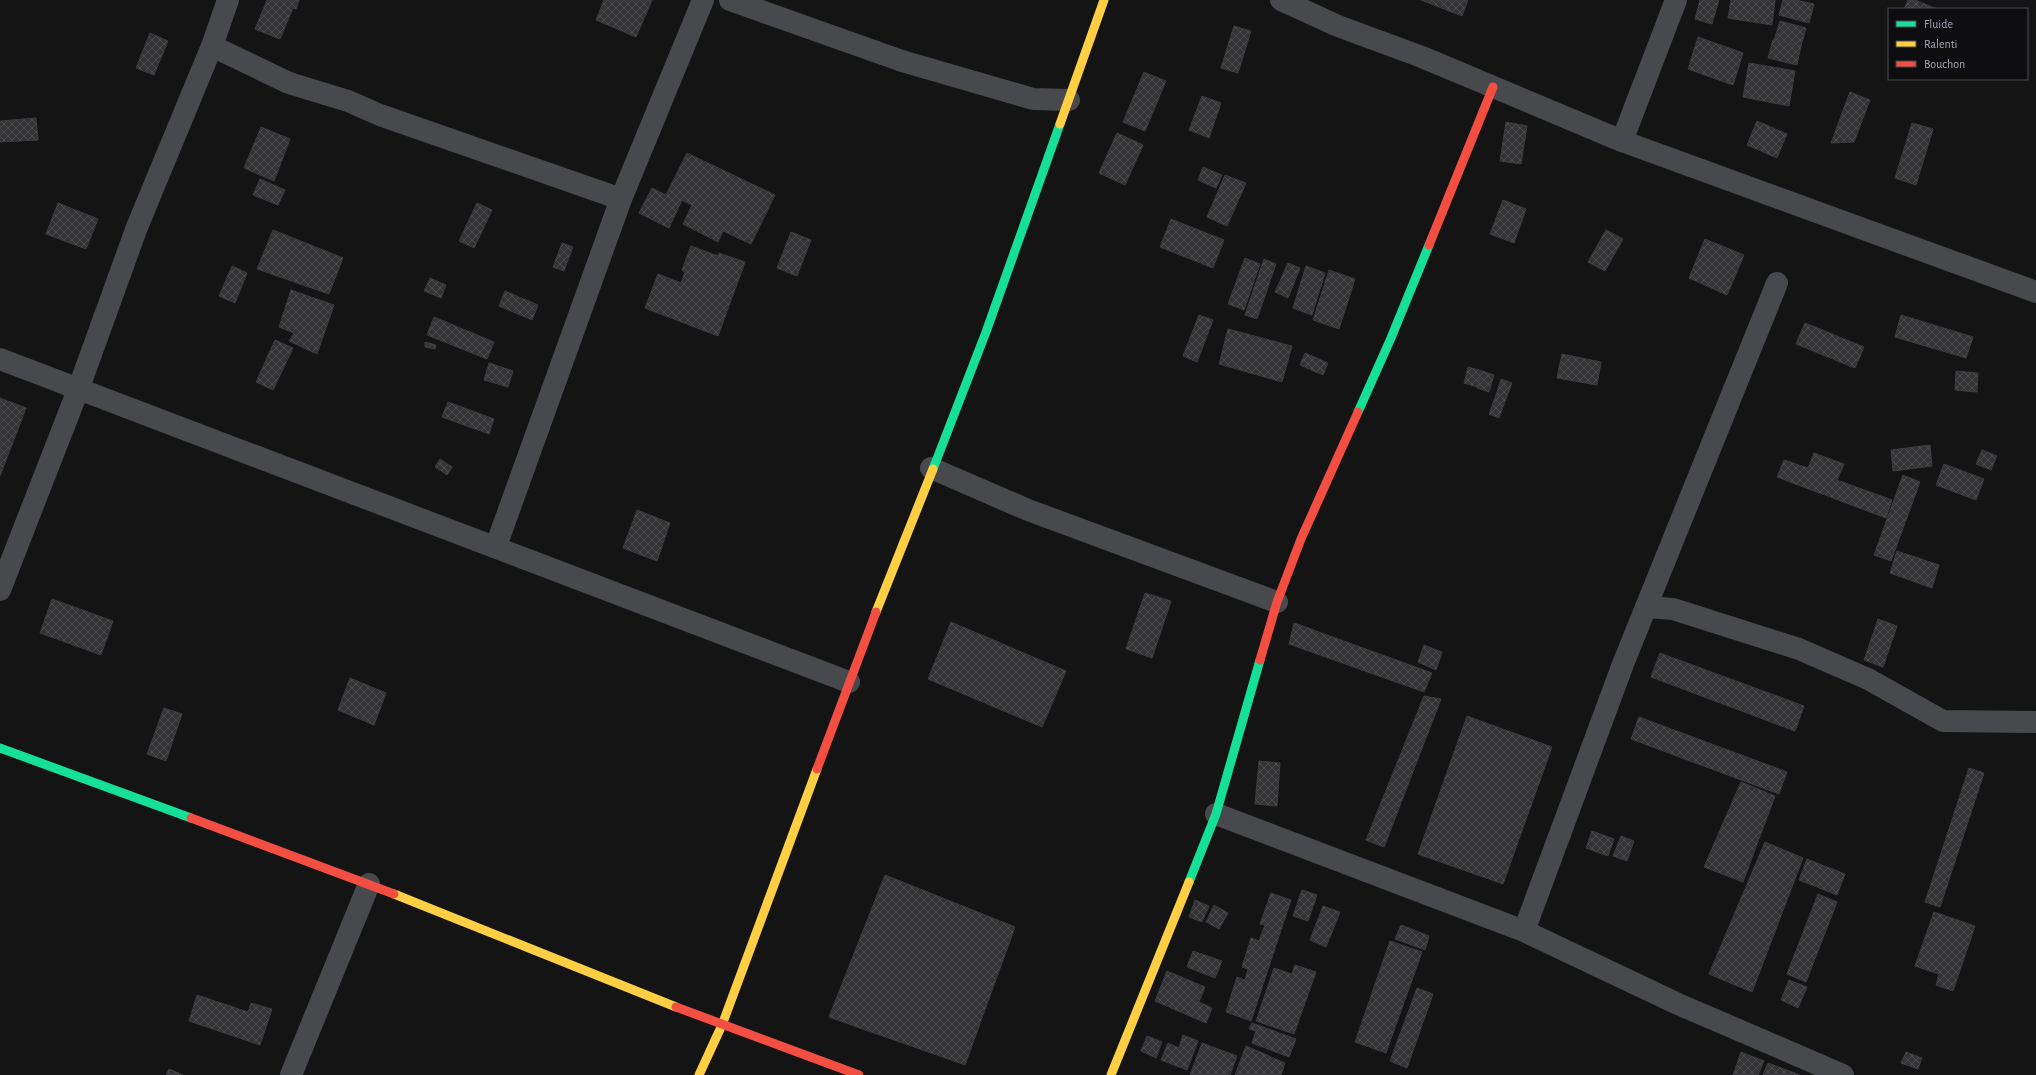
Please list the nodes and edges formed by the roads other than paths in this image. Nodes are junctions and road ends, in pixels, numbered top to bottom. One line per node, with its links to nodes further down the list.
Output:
1 (228, 0): 7 (street)
2 (703, 0): 11 (street)
3 (730, 0): 9 (street)
4 (1104, 0): 9 (street)
5 (1281, 0): 8 (street)
6 (1676, 0): 10 (street)
7 (212, 46): 11 (street); 15 (street)
8 (1493, 87): 10 (street); 19 (street)
9 (1069, 100): 16 (street)
10 (1622, 141): 13 (street)
11 (621, 199): 17 (street)
12 (1777, 283): 20 (street)
13 (2036, 292)
14 (0, 359): 15 (street)
15 (78, 390): 17 (street); 18 (street)
16 (931, 468): 19 (street); 21 (street)
17 (496, 546): 21 (street)
18 (0, 590)
19 (1277, 602): 24 (street)
20 (1646, 607): 22 (street); 26 (street)
21 (849, 682): 27 (street)
22 (2036, 722)
23 (0, 748): 25 (street)
24 (1216, 814): 26 (street); 31 (street)
25 (369, 884): 27 (street); 28 (street)
26 (1524, 930): 32 (street)
27 (722, 1025): 29 (street); 30 (street)
28 (291, 1075)
29 (699, 1075)
30 (859, 1075)
31 (1111, 1075)
32 (1843, 1075)

